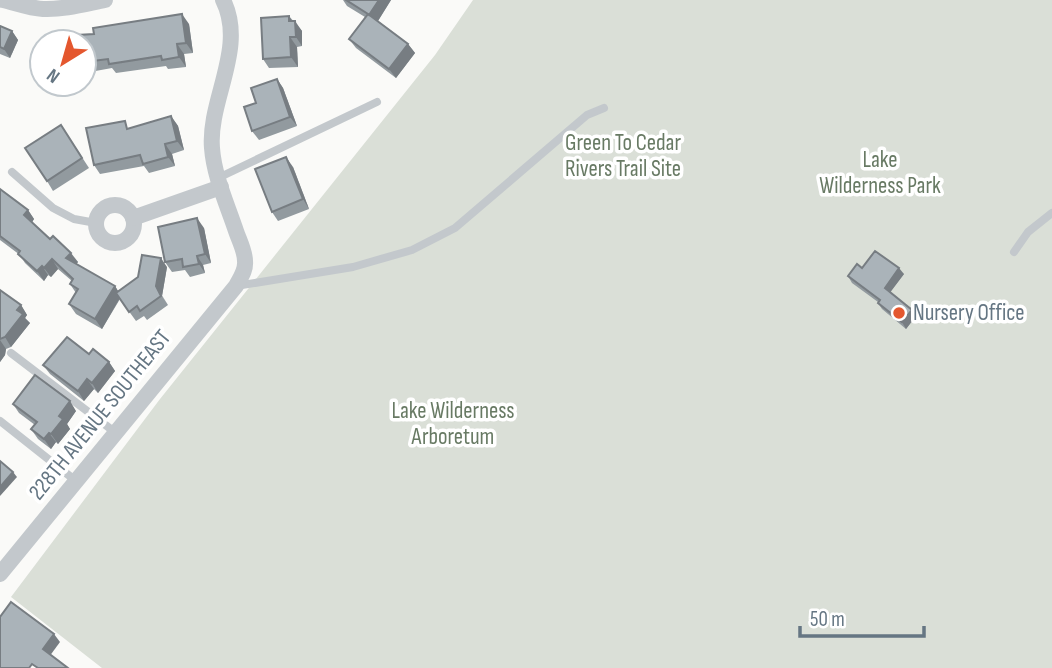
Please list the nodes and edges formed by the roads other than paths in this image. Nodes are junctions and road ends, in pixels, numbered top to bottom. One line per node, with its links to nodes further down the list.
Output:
1 (3, 0): 2 (street)
2 (105, 0)
3 (223, 0): 7 (street)
4 (377, 102): 7 (lane)
5 (604, 108): 12 (lane)
6 (12, 172): 10 (lane)
7 (219, 182): 9 (street); 12 (street)
8 (1052, 213): 11 (lane)
9 (133, 218): 10 (street); 10 (street)
10 (96, 223)
11 (1014, 252)
12 (236, 286): 15 (street, 228TH AVENUE SOUTHEAST)
13 (12, 353): 15 (lane)
14 (0, 421): 16 (lane)
15 (116, 433): 16 (street, 228TH AVENUE SOUTHEAST)
16 (76, 481): 17 (street, 228TH AVENUE SOUTHEAST)
17 (0, 574)

